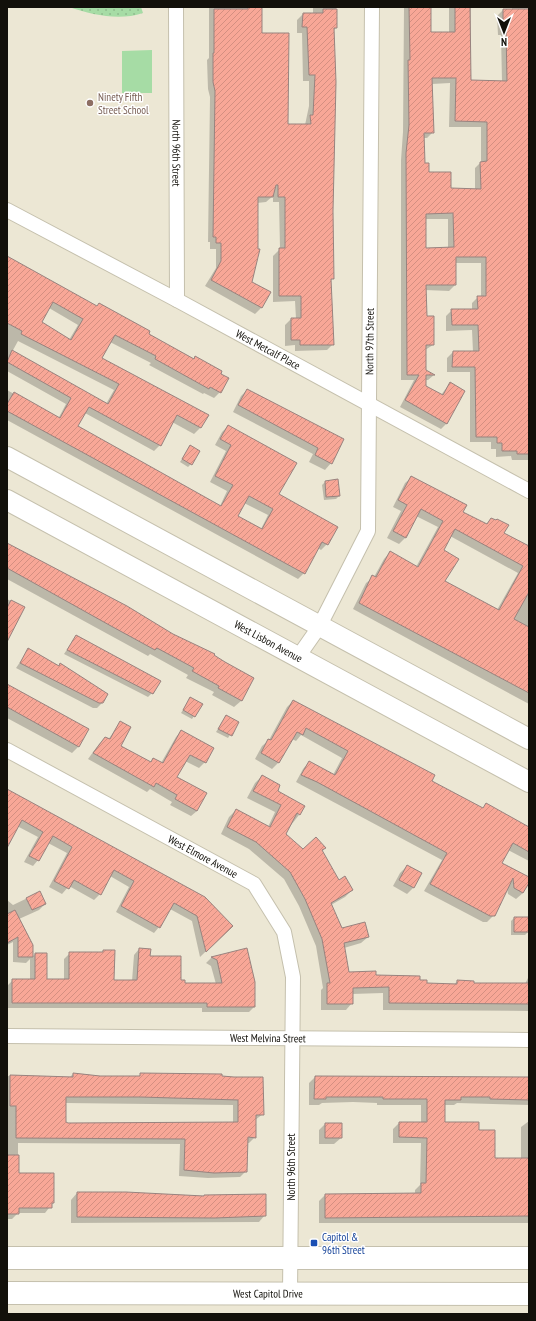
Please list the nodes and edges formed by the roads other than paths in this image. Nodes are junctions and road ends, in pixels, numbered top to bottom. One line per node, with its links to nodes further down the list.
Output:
1 (176, 7): 4 (street, North 96th Street)
2 (372, 7): 5 (street, North 97th Street)
3 (7, 210): 4 (street, West Metcalf Place)
4 (177, 300): 5 (street, West Metcalf Place)
5 (369, 405): 7 (street, West Metcalf Place); 9 (street, North 97th Street)
6 (7, 458): 9 (main road)
7 (529, 491)
8 (7, 500): 10 (main road, West Lisbon Avenue)
9 (319, 627): 10 (street, North 97th Street); 11 (main road)
10 (298, 657): 13 (main road, West Lisbon Avenue)
11 (529, 739)
12 (7, 750): 15 (street, West Elmore Avenue)
13 (529, 782)
14 (7, 1036): 15 (street, West Melvina Street)
15 (291, 1039): 16 (street, West Melvina Street); 18 (street, North 96th Street)
16 (529, 1040)
17 (7, 1258): 18 (main road)
18 (290, 1258): 19 (main road); 21 (street, North 96th Street)
19 (529, 1258)
20 (7, 1293): 21 (main road, West Capitol Drive)
21 (290, 1294): 22 (main road, West Capitol Drive)
22 (529, 1294)

